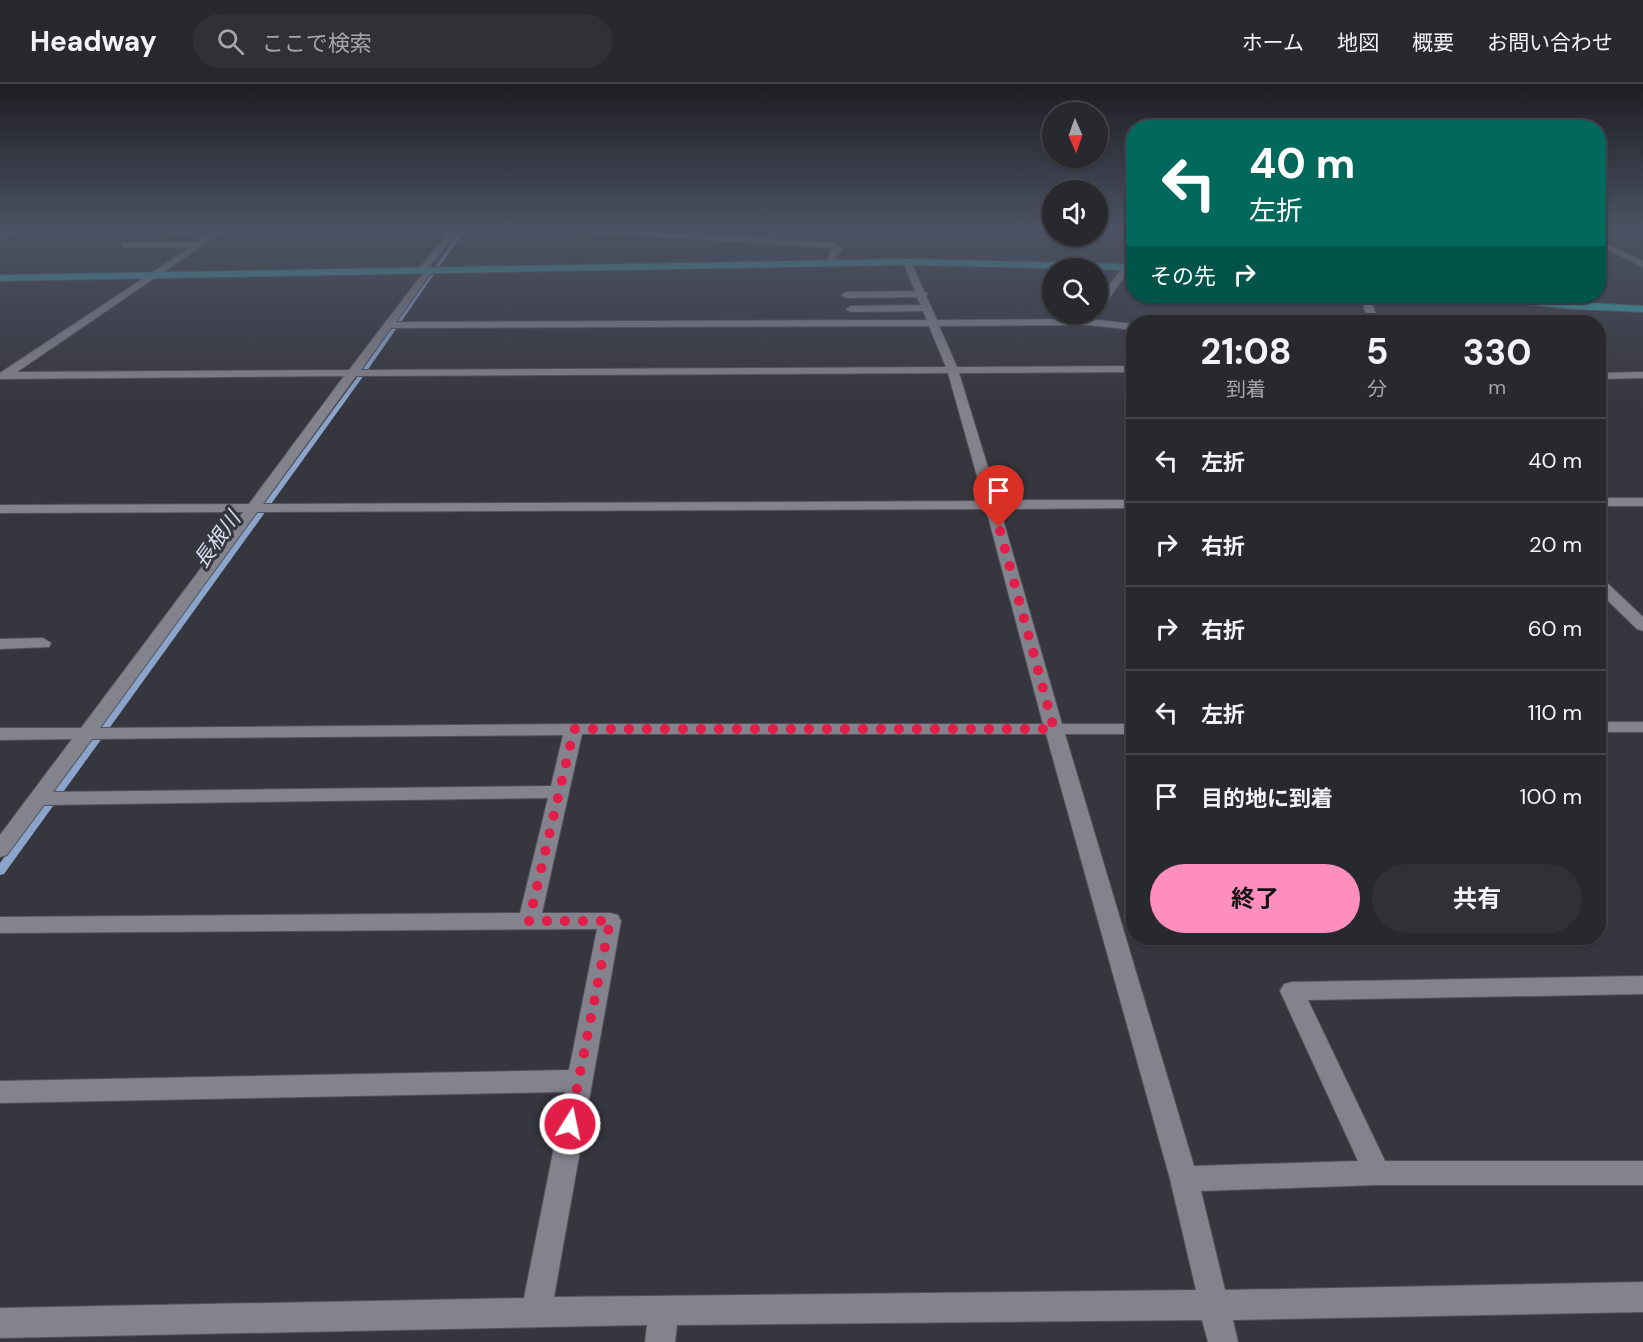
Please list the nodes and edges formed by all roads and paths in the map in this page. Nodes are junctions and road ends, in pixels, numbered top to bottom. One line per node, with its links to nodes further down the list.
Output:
1 (136, 289): 18 (street)
2 (413, 289): 11 (street)
3 (919, 289): 6 (street)
4 (846, 295): 6 (street)
5 (1543, 303): 8 (highway)
6 (928, 308): 7 (street); 9 (street); 11 (street); 14 (street)
7 (851, 309)
8 (1643, 309)
9 (1042, 315)
10 (1108, 322): 12 (street)
11 (389, 325): 15 (street)
12 (1126, 325)
13 (1126, 369): 14 (street)
14 (952, 370): 15 (street); 21 (street)
15 (354, 373): 18 (street); 23 (street)
16 (1643, 375): 17 (street)
17 (1606, 376)
18 (2, 377)
19 (1606, 502): 20 (street)
20 (1643, 502)
21 (992, 504): 22 (street); 23 (street); 32 (street)
22 (1126, 504)
23 (254, 508): 24 (street); 34 (street)
24 (0, 510)
25 (1606, 590): 26 (street)
26 (1643, 626)
27 (43, 643): 28 (street)
28 (0, 644)
29 (1606, 727): 30 (street)
30 (1643, 727)
31 (574, 729): 32 (street); 34 (street); 36 (street)
32 (1054, 729): 33 (street); 46 (street)
33 (1126, 729)
34 (88, 732): 35 (street); 37 (street)
35 (0, 735)
36 (561, 792): 37 (street); 39 (street)
37 (38, 799): 38 (street)
38 (0, 850)
39 (529, 921): 40 (street); 42 (street)
40 (0, 925)
41 (1643, 986): 44 (street)
42 (578, 1081): 43 (street); 50 (street)
43 (0, 1092)
44 (1377, 1173): 45 (street); 46 (street)
45 (1643, 1173)
46 (1184, 1179): 48 (street)
47 (1643, 1297): 48 (street)
48 (1213, 1305): 49 (street); 53 (street)
49 (663, 1310): 50 (street); 52 (street)
50 (536, 1312): 51 (street)
51 (0, 1323)
52 (660, 1342)
53 (1223, 1342)

